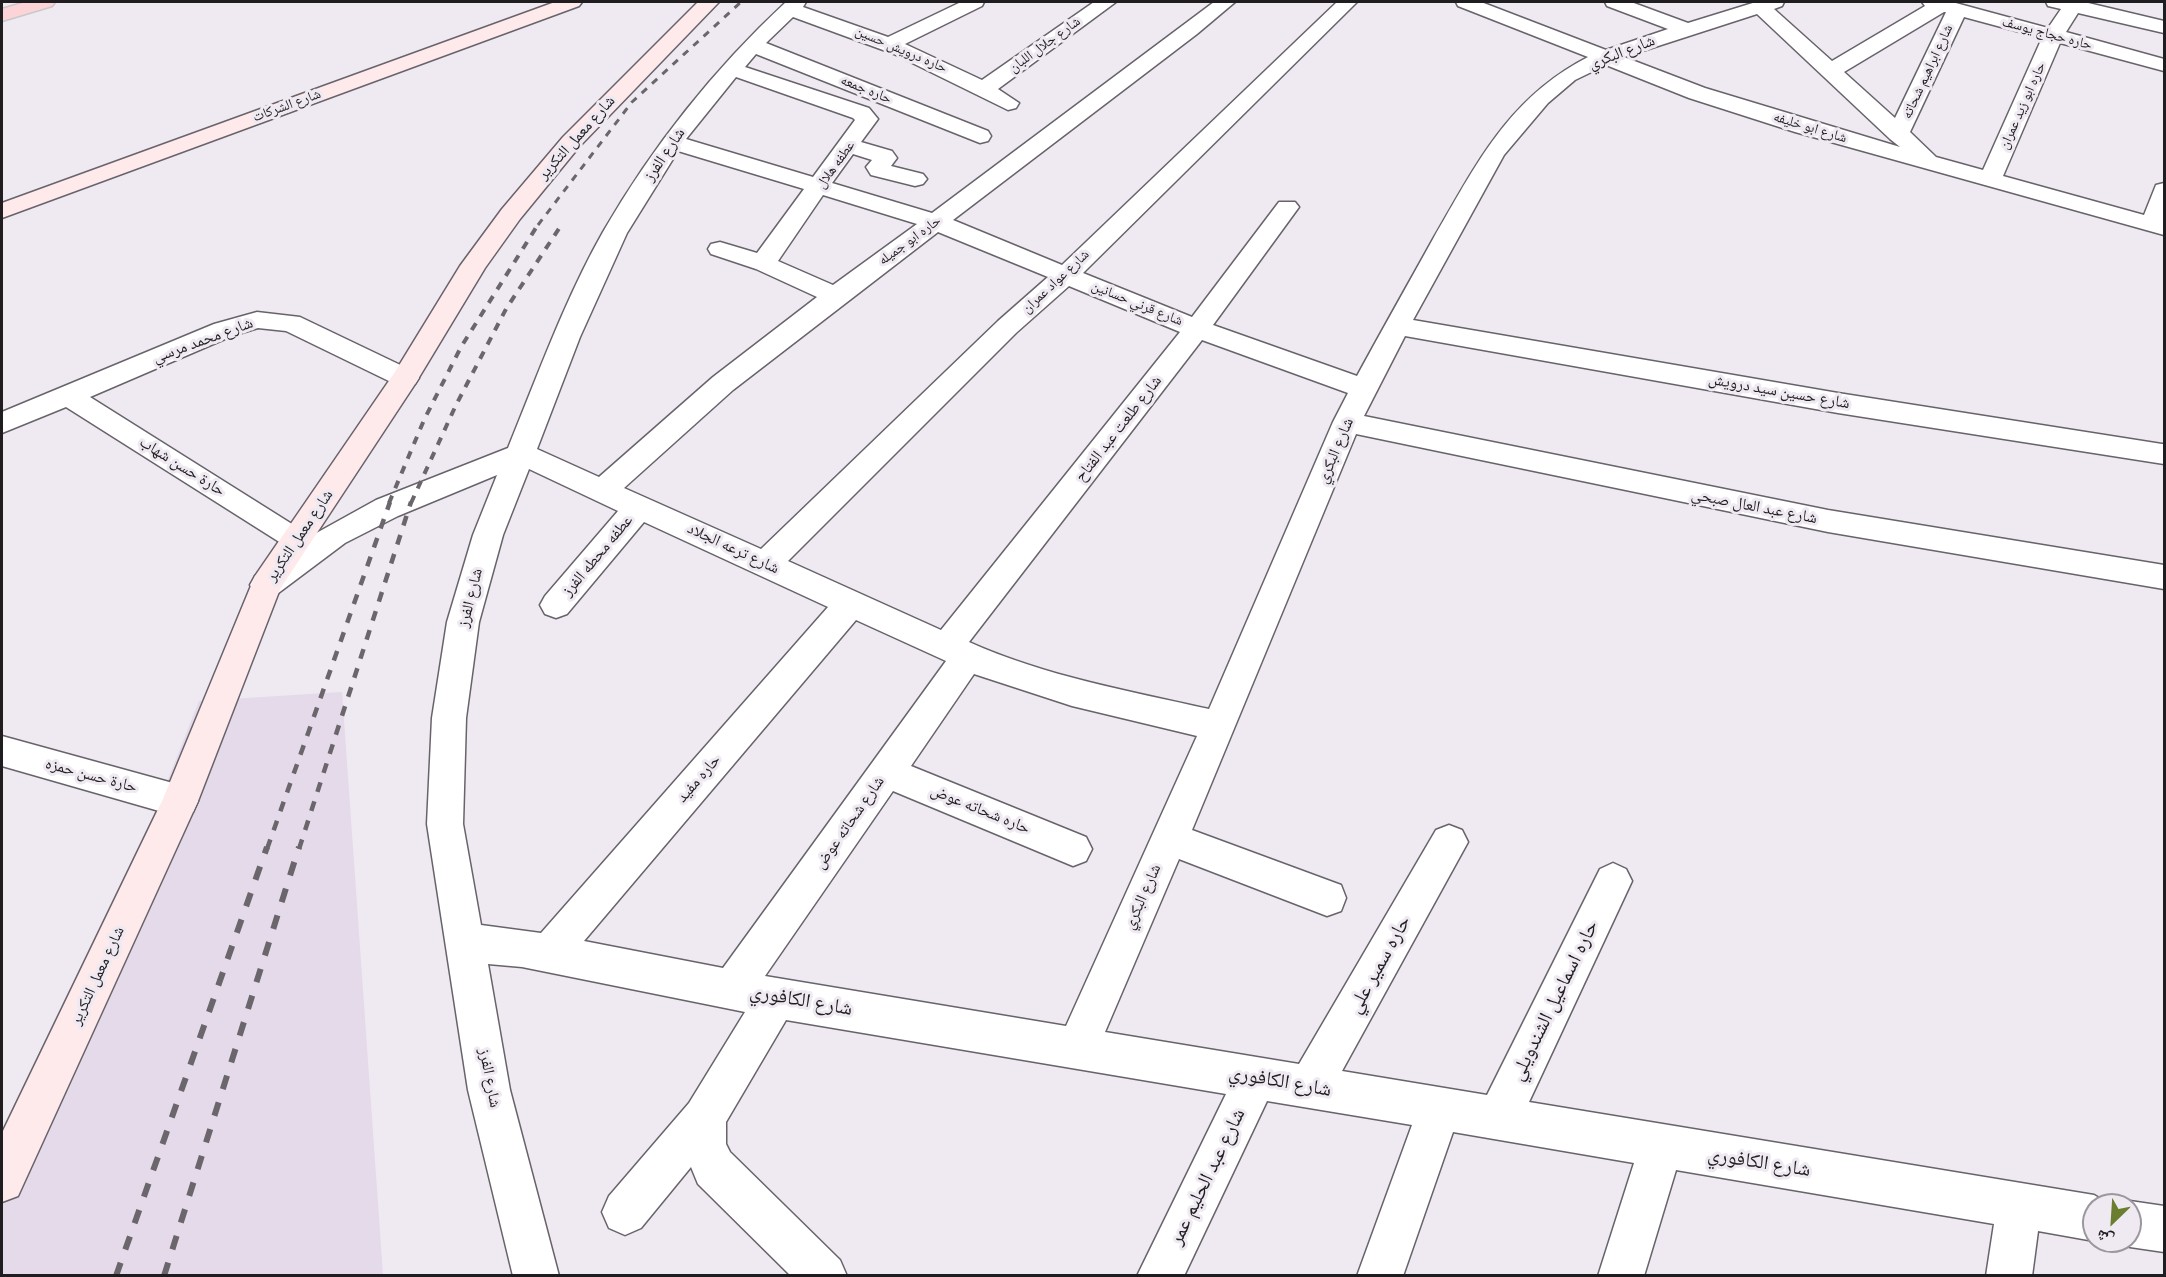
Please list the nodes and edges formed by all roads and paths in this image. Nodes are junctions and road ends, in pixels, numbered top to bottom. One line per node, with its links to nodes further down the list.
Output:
1 (45, 2): 16 (main road)
2 (572, 2): 38 (street, شارع الشركات)
3 (709, 2): 47 (street, شارع معمل التكرير)
4 (975, 2): 21 (street)
5 (1106, 2): 26 (street, شارع جلال اللبان)
6 (1226, 2): 39 (street, حاره ابو جميله)
7 (1348, 2): 43 (street, شارع عواد عمران)
8 (1465, 2): 17 (street, شارع ابو خليفه)
9 (1527, 2): 17 (street)
10 (1614, 2): 19 (street)
11 (1717, 2): 15 (street)
12 (2067, 3): 18 (street); 20 (street, حاره ابو زيد عمران)
13 (793, 5): 21 (street, حاره درويش حسين); 22 (street, شارع الفرز)
14 (1943, 5): 20 (street, حاره حجاج يوسف); 25 (street); 28 (street, شارع ابراهيم شحاته)
15 (1762, 7): 19 (street, شارع البكري); 25 (street)
16 (2, 15)
17 (1502, 16): 23 (street, شارع ابو خليفه)
18 (2164, 27)
19 (1685, 29): 23 (street, شارع البكري)
20 (2054, 36): 24 (street, حاره حجاج يوسف); 34 (street, حاره ابو زيد عمران)
21 (890, 44): 26 (street, حاره درويش حسين)
22 (742, 57): 29 (street, حاره جمعه); 30 (street, شارع الفرز); 31 (street, عطفه هلال)
23 (1603, 58): 32 (street, شارع ابو خليفه); 45 (street, شارع البكري)
24 (2164, 65)
25 (1830, 71): 28 (street)
26 (984, 89): 27 (street, حاره درويش حسين)
27 (1008, 103)
28 (1898, 134): 32 (street)
29 (980, 136)
30 (672, 142): 35 (street, شارع قرني حسانين); 53 (street, شارع الفرز)
31 (849, 146): 33 (street); 35 (street, عطفه هلال)
32 (1930, 164): 34 (street, شارع ابو خليفه)
33 (915, 179)
34 (1990, 180): 40 (street, شارع ابو خليفه)
35 (820, 187): 39 (street, شارع قرني حسانين); 42 (street, عطفه هلال)
36 (2164, 190): 40 (street)
37 (1287, 207): 46 (street, شارع طلعت عبد الفتاح)
38 (2, 211)
39 (936, 222): 43 (street, شارع قرني حسانين); 44 (street, حاره ابو جميله)
40 (2159, 227)
41 (720, 249): 42 (street)
42 (765, 264): 44 (street)
43 (1066, 275): 46 (street, شارع قرني حسانين); 57 (street, شارع عواد عمران)
44 (835, 295): 54 (street, حاره ابو جميله)
45 (1397, 326): 48 (street, شارع البكري); 52 (street, شارع حسين سيد درويش)
46 (1197, 329): 48 (street, شارع قرني حسانين); 62 (street, شارع طلعت عبد الفتاح)
47 (405, 378): 49 (street, شارع محمد مرسي); 56 (street, شارع معمل التكرير)
48 (1364, 388): 50 (street, شارع البكري)
49 (67, 394): 51 (street, شارع محمد مرسي); 56 (street, حارة حسن شهاب)
50 (1347, 422): 58 (street, شارع عبد العال صبحي); 63 (street, شارع البكري)
51 (2, 423)
52 (2162, 454)
53 (521, 456): 54 (street, شارع ترعه الجلاد); 59 (street); 72 (street, شارع الفرز)
54 (603, 491): 55 (street, شارع ترعه الجلاد)
55 (639, 507): 57 (street, شارع ترعه الجلاد); 61 (street, عطفه محطه الفرز)
56 (298, 540): 59 (street, شارع معمل التكرير)
57 (765, 564): 60 (street, شارع ترعه الجلاد)
58 (2164, 578)
59 (266, 585): 66 (street, شارع معمل التكرير)
60 (850, 604): 62 (street, شارع ترعه الجلاد); 73 (street, حاره مفيد)
61 (556, 605)
62 (957, 652): 63 (street, شارع ترعه الجلاد); 65 (street, شارع شحاته عوض)
63 (1219, 726): 67 (street, شارع البكري)
64 (2, 752): 66 (street, حارة حسن حمزه)
65 (887, 772): 69 (street, حاره شحاته عوض); 74 (street, شارع شحاته عوض)
66 (180, 801): 83 (street, شارع معمل التكرير)
67 (1169, 838): 71 (street); 76 (street, شارع البكري)
68 (1449, 842): 78 (street, حاره سمير علي)
69 (1073, 849)
70 (1612, 881): 81 (street, حاره اسماعيل الشندويلي)
71 (1327, 898)
72 (467, 943): 73 (street, شارع الكافوري); 89 (street, شارع الفرز)
73 (548, 954): 74 (street, شارع الكافوري)
74 (732, 989): 75 (street, شارع الكافوري)
75 (776, 998): 76 (street, شارع الكافوري); 80 (street)
76 (1077, 1048): 77 (street, شارع الكافوري)
77 (1256, 1078): 78 (street, شارع الكافوري); 91 (street, شارع عبد الحليم عمر)
78 (1310, 1088): 79 (street, شارع الكافوري)
79 (1439, 1109): 81 (street, شارع الكافوري); 92 (street)
80 (704, 1118): 85 (street); 90 (street)
81 (1498, 1120): 82 (street, شارع الكافوري)
82 (1661, 1148): 84 (street, شارع الكافوري); 93 (street)
83 (2, 1180)
84 (2019, 1206): 86 (street, شارع الكافوري); 94 (street)
85 (626, 1212)
86 (2082, 1216)
87 (2142, 1226): 88 (street)
88 (2164, 1229)
89 (537, 1275)
90 (824, 1275)
91 (1160, 1275)
92 (1380, 1275)
93 (1621, 1275)
94 (2009, 1275)

